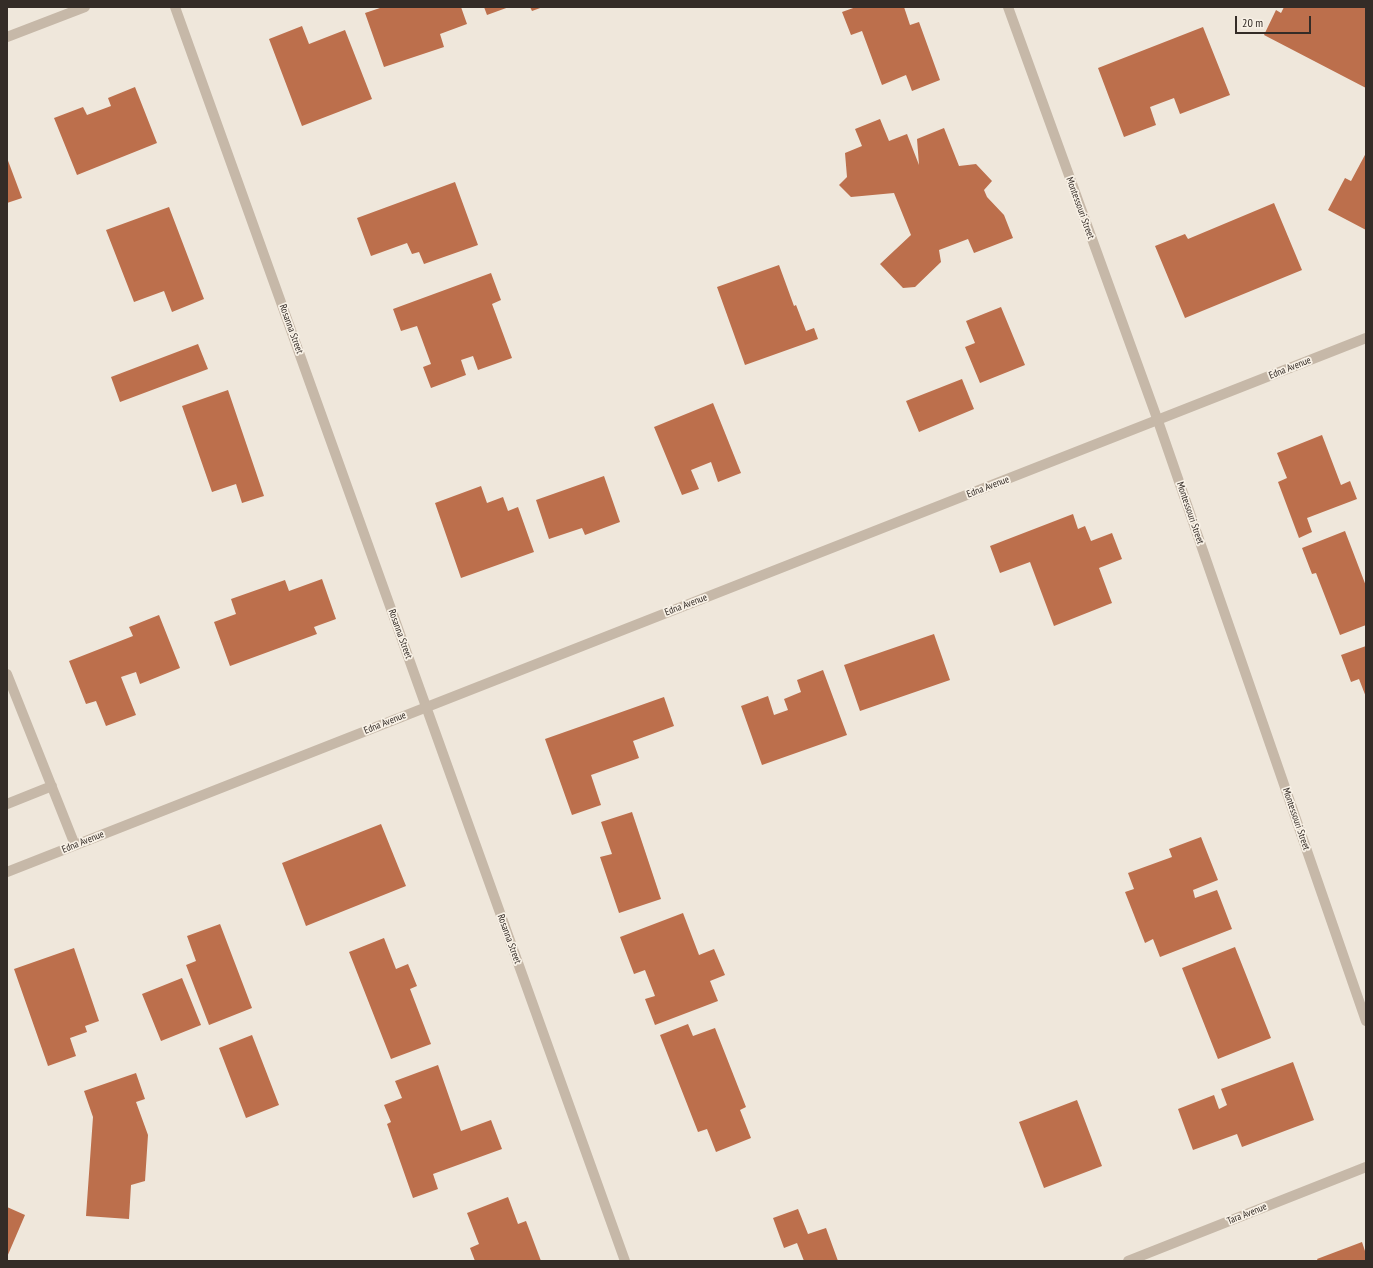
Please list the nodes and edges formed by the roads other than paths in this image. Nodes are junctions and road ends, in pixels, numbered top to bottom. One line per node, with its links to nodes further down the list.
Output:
1 (84, 7): 4 (street)
2 (175, 7): 8 (street, Rosanna Street)
3 (1008, 7): 6 (street, Montessouri Street)
4 (7, 38)
5 (1366, 338): 6 (street, Edna Avenue)
6 (1158, 421): 8 (street, Edna Avenue); 13 (street, Montessouri Street)
7 (7, 674): 9 (street)
8 (425, 707): 11 (street, Edna Avenue); 15 (street, Rosanna Street)
9 (52, 786): 10 (street); 11 (street)
10 (7, 804)
11 (75, 845): 12 (street, Edna Avenue)
12 (7, 872)
13 (1366, 1021)
14 (1366, 1166): 16 (street, Tara Avenue)
15 (625, 1261)
16 (1128, 1261)

